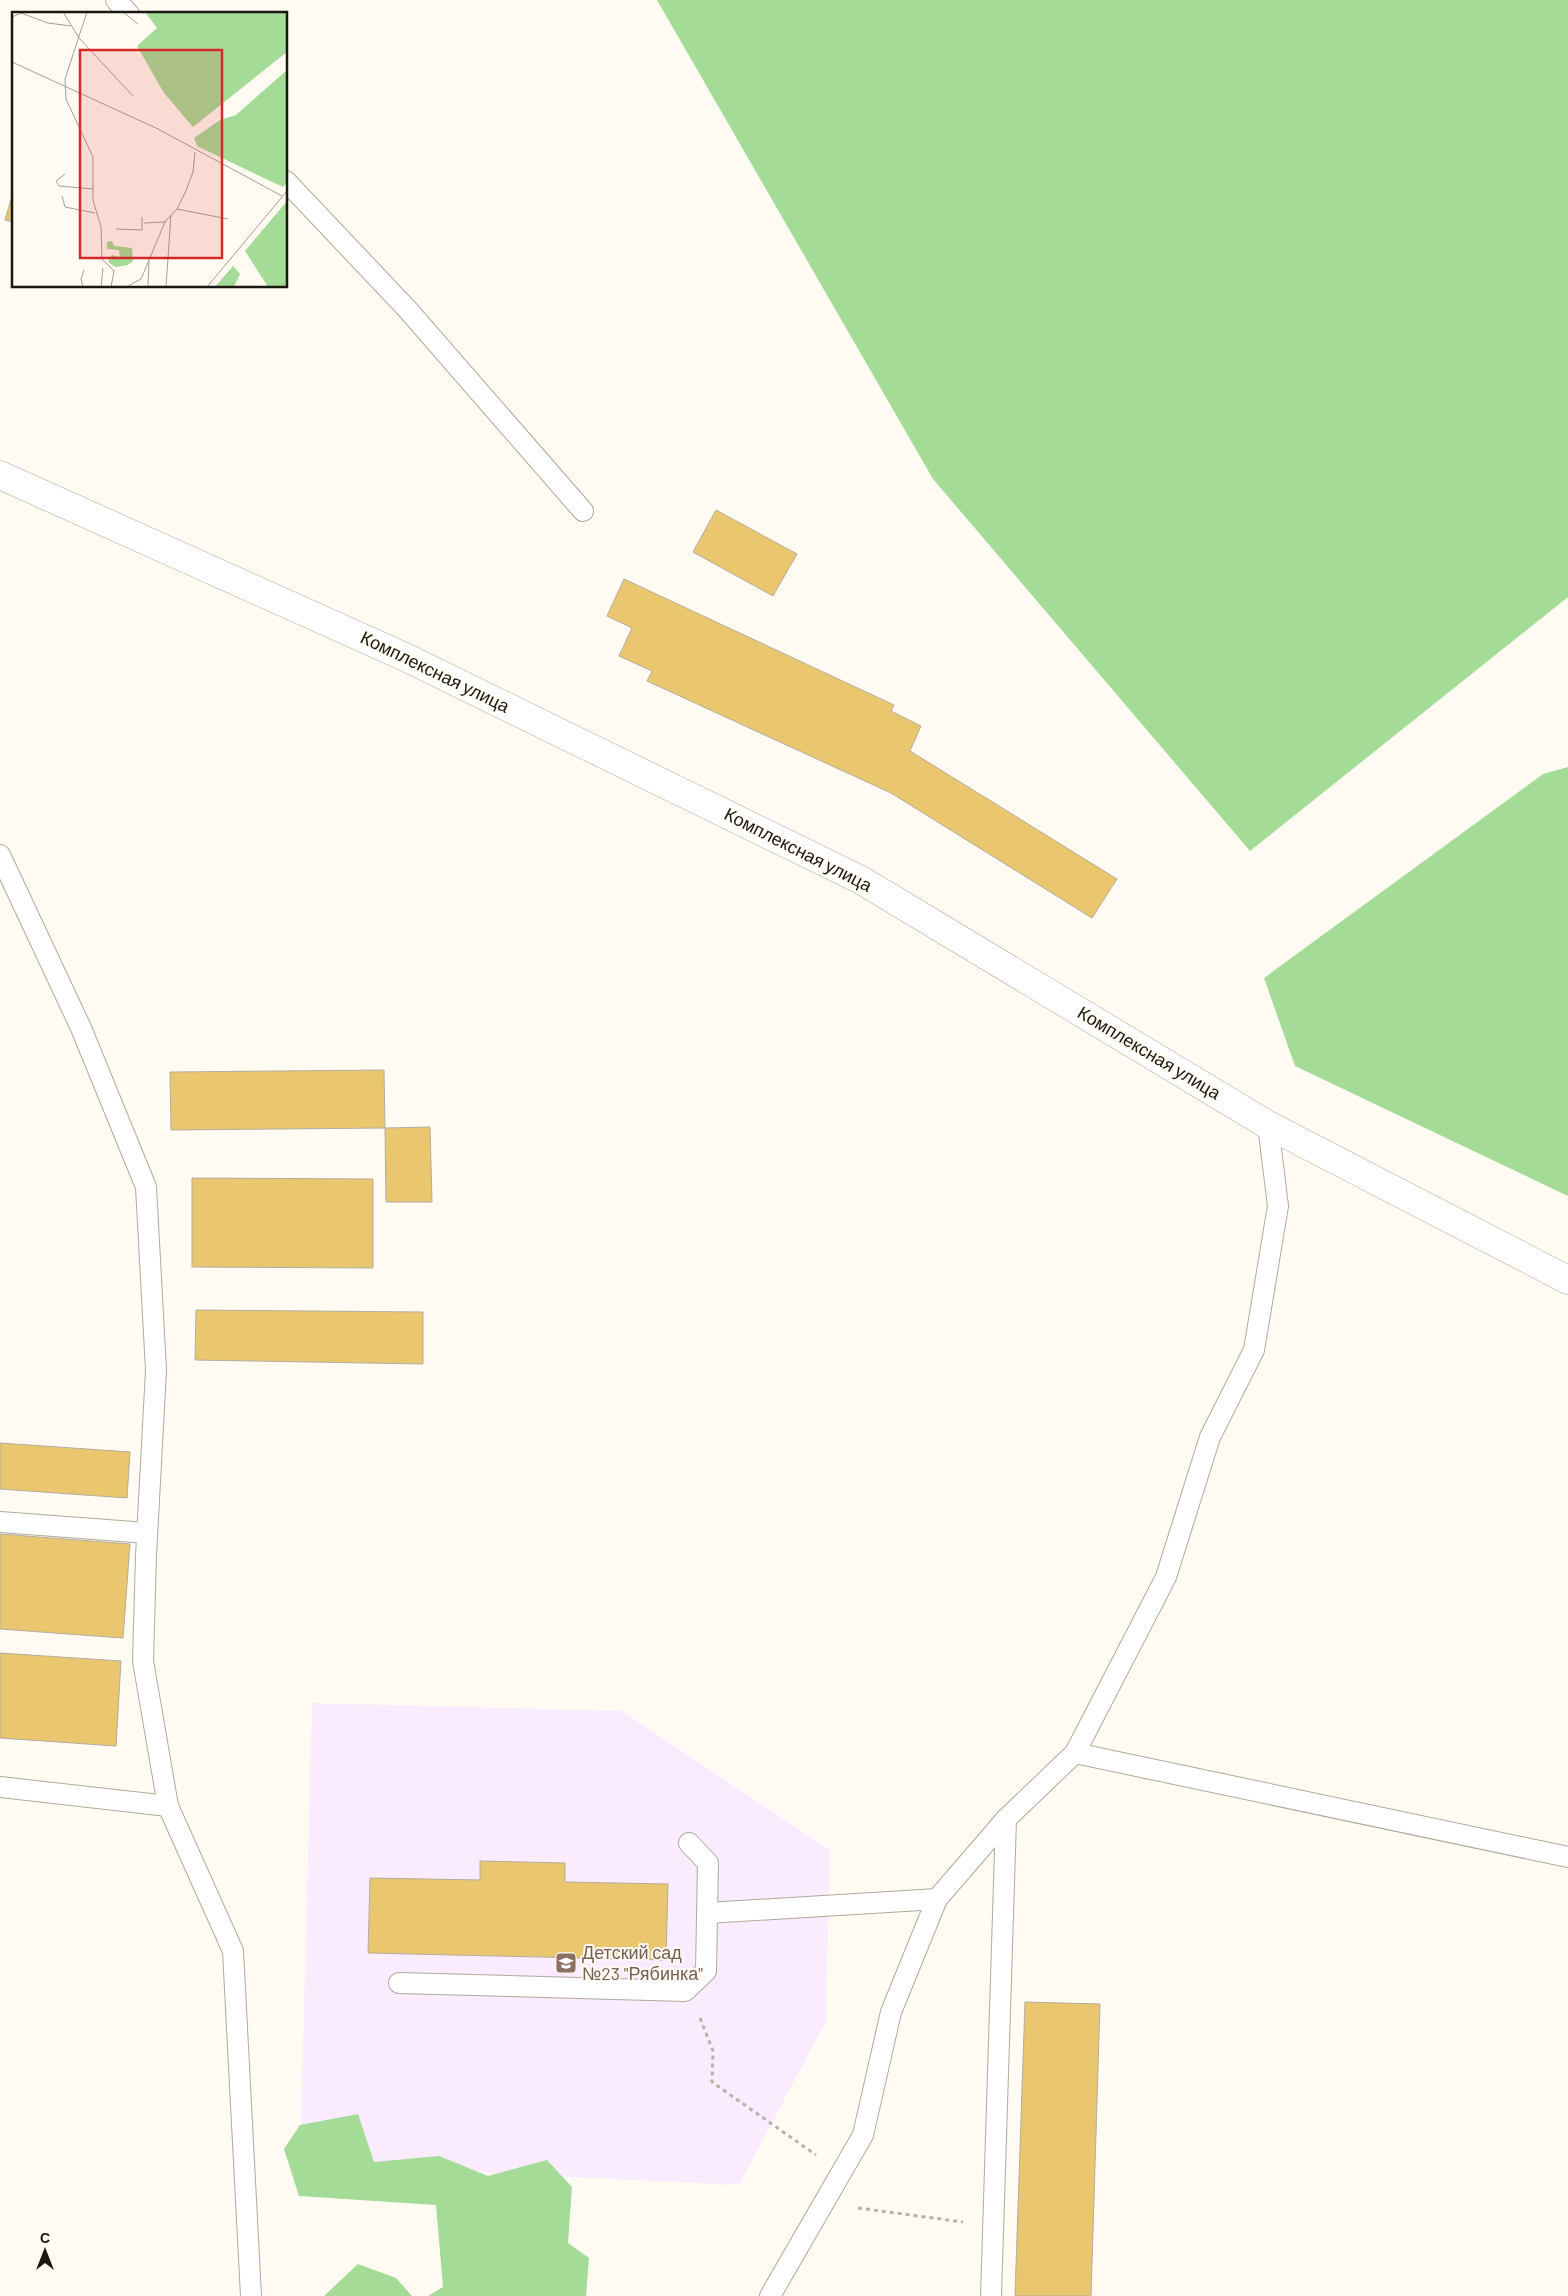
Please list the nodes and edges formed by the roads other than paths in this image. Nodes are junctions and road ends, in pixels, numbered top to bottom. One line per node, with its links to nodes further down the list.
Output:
1 (116, 0): 2 (lane)
2 (127, 12)
3 (288, 183): 5 (lane)
4 (0, 475): 7 (street, Комплексная улица)
5 (583, 510)
6 (0, 854): 10 (lane)
7 (1268, 1125): 8 (street, Комплексная улица); 11 (lane)
8 (1568, 1280)
9 (0, 1522): 10 (lane)
10 (147, 1533): 13 (lane)
11 (1075, 1752): 14 (lane); 16 (lane)
12 (0, 1787): 13 (lane)
13 (168, 1806): 20 (lane)
14 (1006, 1819): 17 (lane); 22 (lane)
15 (689, 1843): 18 (lane)
16 (1568, 1857)
17 (936, 1899): 18 (lane); 21 (lane)
18 (708, 1914): 19 (lane)
19 (399, 1983)
20 (251, 2296)
21 (770, 2296)
22 (991, 2296)

